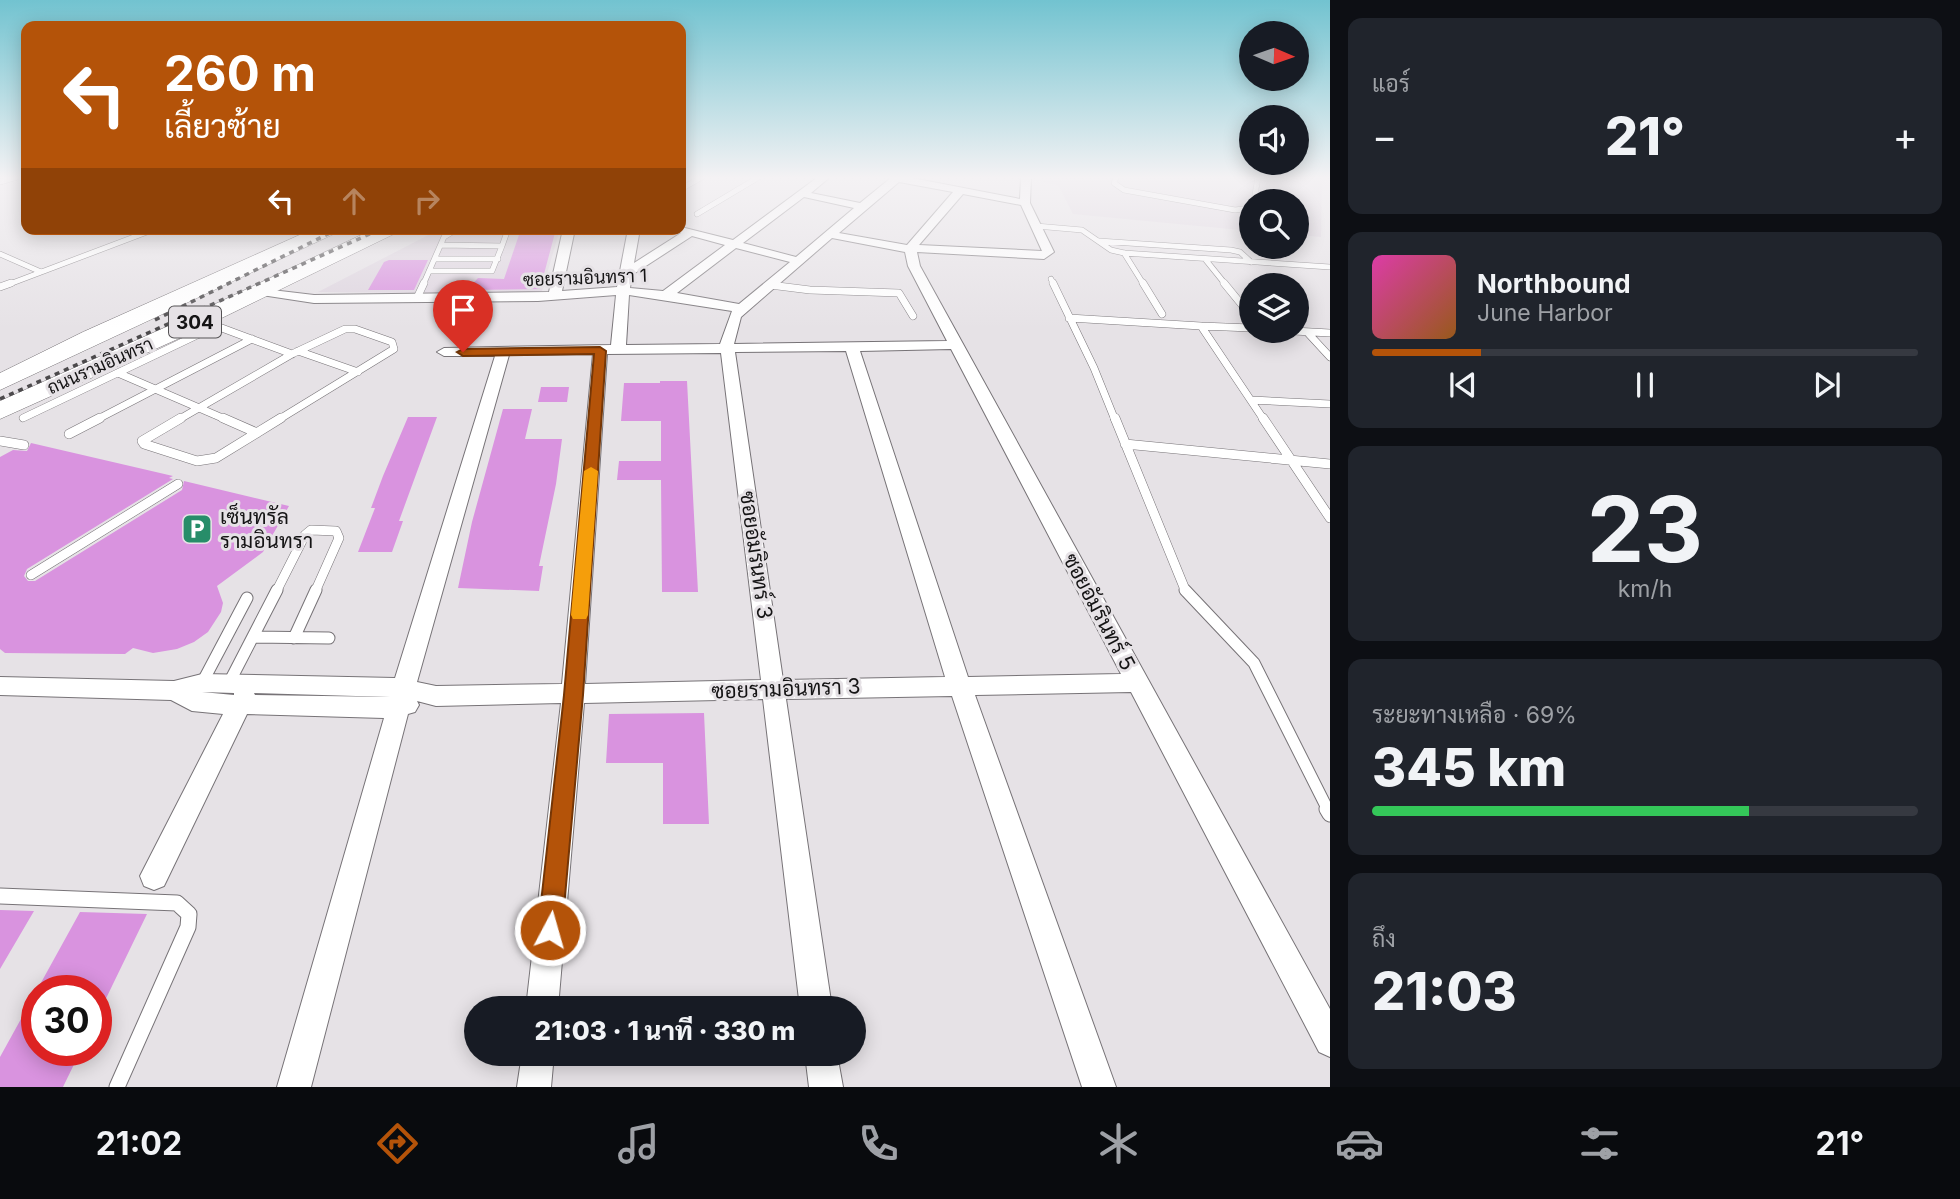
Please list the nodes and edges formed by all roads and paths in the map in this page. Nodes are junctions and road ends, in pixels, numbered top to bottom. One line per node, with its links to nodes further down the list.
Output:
1 (758, 228): 20 (street)
2 (836, 228): 7 (street, ซอยอัมรินทร์ 3)
3 (928, 228): 22 (street)
4 (1037, 228): 22 (street)
5 (1056, 228): 18 (lane)
6 (686, 232): 20 (street)
7 (828, 234): 22 (street); 28 (street, ซอยอัมรินทร์ 3)
8 (139, 235): 32 (lane)
9 (316, 235): 64 (main road, ถนนรามอินทรา / 304)
10 (338, 235): 64 (main road, ถนนรามอินทรา / 304)
11 (356, 235): 69 (main road, ถนนรามอินทรา / 304)
12 (376, 235): 37 (main road, ถนนรามอินทรา / 304)
13 (447, 235): 19 (lane)
14 (506, 235): 21 (lane)
15 (568, 235): 39 (street)
16 (633, 235): 33 (street)
17 (678, 235): 33 (street)
18 (1099, 241): 23 (lane); 29 (lane)
19 (441, 245): 21 (lane); 25 (lane)
20 (735, 245): 28 (street); 40 (street)
21 (502, 246): 27 (lane)
22 (909, 249): 54 (street, ซอยอัมรินทร์ 5)
23 (1124, 253): 26 (lane); 44 (lane)
24 (0, 254): 32 (lane)
25 (435, 258): 27 (lane); 31 (lane)
26 (1205, 258): 29 (lane); 42 (lane)
27 (498, 259): 31 (lane)
28 (798, 261): 35 (street, ซอยอัมรินทร์ 3)
29 (1251, 262): 30 (lane)
30 (1330, 267)
31 (429, 271): 41 (lane)
32 (41, 272): 36 (lane)
33 (627, 272): 38 (street)
34 (1051, 279): 46 (lane)
35 (770, 285): 43 (street, ซอยอัมรินทร์ 3); 45 (lane)
36 (0, 287)
37 (260, 291): 41 (street, ซอยรามอินทรา 1); 47 (main road, ถนนรามอินทรา / 304)
38 (623, 291): 39 (street, ซอยรามอินทรา 1); 40 (street, ซอยรามอินทรา 1); 57 (street)
39 (555, 295): 41 (street, ซอยรามอินทรา 1)
40 (666, 295): 43 (street, ซอยรามอินทรา 1)
41 (417, 298)
42 (1239, 301)
43 (742, 309): 56 (street, ซอยอัมรินทร์ 3)
44 (1162, 314)
45 (913, 316)
46 (1069, 318): 48 (lane); 74 (lane)
47 (208, 323): 53 (lane); 63 (lane); 69 (main road, ถนนรามอินทรา / 304)
48 (1201, 326): 49 (lane); 66 (lane)
49 (1239, 328)
50 (1309, 332): 51 (lane)
51 (1330, 333)
52 (1309, 334): 61 (lane)
53 (252, 339): 58 (lane); 65 (lane)
54 (956, 345): 55 (street); 86 (street, ซอยอัมรินทร์ 5)
55 (852, 346): 56 (street); 87 (street)
56 (726, 348): 57 (street); 89 (street, ซอยอัมรินทร์ 3)
57 (609, 350): 60 (street); 92 (street)
58 (295, 352): 62 (lane); 62 (lane); 68 (lane)
59 (443, 352): 60 (street)
60 (503, 352): 93 (street)
61 (1330, 357)
62 (358, 372): 71 (lane)
63 (118, 373): 65 (lane); 70 (lane)
64 (0, 385)
65 (157, 388): 68 (lane); 72 (lane)
66 (1252, 400): 67 (lane); 76 (lane)
67 (1330, 404)
68 (198, 407): 71 (lane); 71 (lane)
69 (0, 410)
70 (23, 418)
71 (257, 433)
72 (69, 434)
73 (0, 441): 75 (lane)
74 (1125, 444): 76 (lane); 94 (lane)
75 (24, 445)
76 (1292, 460): 77 (lane); 79 (lane)
77 (1330, 464)
78 (166, 480): 80 (lane)
79 (1330, 518)
80 (31, 575)
81 (247, 598): 85 (lane)
82 (253, 637): 83 (lane); 83 (lane); 91 (lane)
83 (293, 638): 84 (lane)
84 (329, 638)
85 (202, 683): 90 (street, ซอยรามอินทรา 3); 91 (street, ซอยรามอินทรา 3)
86 (1137, 683): 87 (street, ซอยรามอินทรา 3); 99 (street, ซอยอัมรินทร์ 5)
87 (959, 684): 89 (street, ซอยรามอินทรา 3); 106 (street)
88 (1, 688): 90 (street, ซอยรามอินทรา 3)
89 (775, 690): 92 (street, ซอยรามอินทรา 3); 98 (street, ซอยอัมรินทร์ 3)
90 (174, 691): 91 (street, ซอยรามอินทรา 3)
91 (240, 691): 93 (street, ซอยรามอินทรา 3); 95 (street)
92 (573, 695): 93 (street, ซอยรามอินทรา 3); 97 (street)
93 (401, 698): 103 (street)
94 (1330, 814)
95 (154, 876)
96 (0, 897): 102 (lane)
97 (543, 996)
98 (814, 996)
99 (1330, 1041)
100 (537, 1066): 104 (street)
101 (823, 1066): 105 (street)
102 (117, 1087)
103 (294, 1087)
104 (534, 1087)
105 (826, 1087)
106 (1099, 1087)

